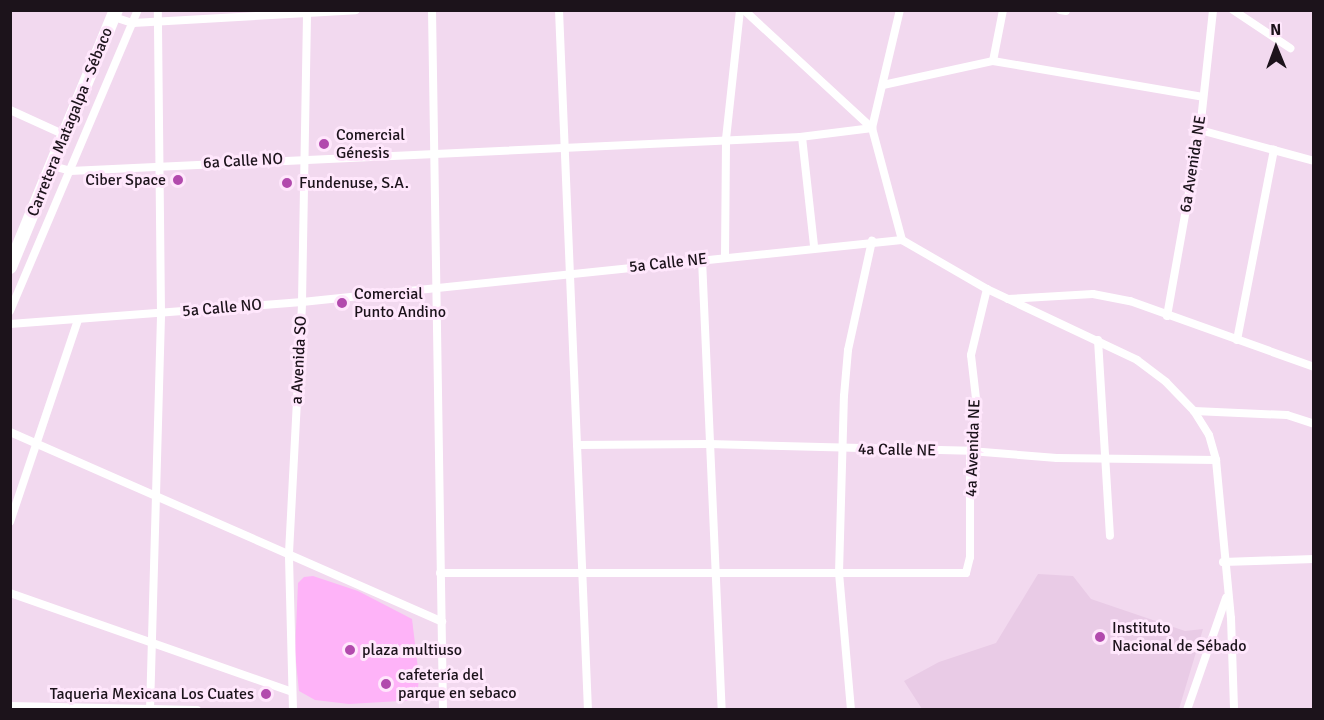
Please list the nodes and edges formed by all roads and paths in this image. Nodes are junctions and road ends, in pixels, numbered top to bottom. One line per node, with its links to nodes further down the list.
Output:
1 (138, 10): 15 (street)
2 (158, 10): 14 (street)
3 (356, 10): 12 (street)
4 (432, 10): 28 (street)
5 (559, 10): 26 (street)
6 (740, 10): 25 (street)
7 (744, 10): 21 (street)
8 (900, 10): 18 (street)
9 (1003, 10): 17 (street)
10 (1213, 10): 19 (street, 6a Avenida NE)
11 (1233, 10): 16 (street)
12 (307, 12): 14 (street); 29 (street, a Avenida SO)
13 (115, 14): 15 (street); 23 (main road, Carretera Matagalpa - Sébaco)
14 (159, 20): 15 (street); 32 (street)
15 (133, 23): 33 (street)
16 (1290, 48)
17 (993, 61): 18 (street); 19 (street)
18 (883, 85): 21 (street)
19 (1203, 97): 22 (street, 6a Avenida NE)
20 (10, 110): 23 (street)
21 (872, 128): 24 (street, 6a Calle NO); 34 (street)
22 (1200, 130): 27 (street); 47 (street, 6a Avenida NE)
23 (65, 135): 31 (main road, Carretera Matagalpa - Sébaco)
24 (802, 137): 25 (street, 6a Calle NO); 36 (street)
25 (726, 139): 26 (street, 6a Calle NO); 37 (street)
26 (564, 146): 28 (street, 6a Calle NO); 40 (street)
27 (1274, 150): 30 (street); 51 (street)
28 (434, 151): 29 (street, 6a Calle NO); 41 (street)
29 (304, 158): 32 (street, 6a Calle NO); 44 (street, a Avenida SO)
30 (1314, 161)
31 (53, 166): 33 (street, 6a Calle NO); 39 (main road, Carretera Matagalpa - Sébaco)
32 (158, 166): 33 (street, 6a Calle NO); 46 (street)
33 (70, 171): 45 (street)
34 (902, 240): 35 (street, 5a Calle NE); 42 (street)
35 (872, 241): 36 (street, 5a Calle NE); 59 (street)
36 (814, 246): 37 (street, 5a Calle NE)
37 (725, 257): 38 (street, 5a Calle NE)
38 (702, 259): 40 (street, 5a Calle NE); 57 (street)
39 (10, 267)
40 (569, 274): 41 (street, 5a Calle NE); 58 (street)
41 (434, 287): 44 (street, 5a Calle NO); 69 (street)
42 (987, 289): 43 (street); 60 (street, 4a Avenida NE)
43 (1007, 300): 47 (street); 50 (street)
44 (302, 302): 46 (street, 5a Calle NO); 66 (street, a Avenida SO)
45 (10, 311)
46 (161, 313): 48 (street, 5a Calle NO); 63 (street)
47 (1167, 316): 51 (street)
48 (78, 320): 49 (street, 5a Calle NO); 56 (street)
49 (10, 324)
50 (1098, 340): 53 (street); 61 (street)
51 (1237, 340): 52 (street)
52 (1314, 367)
53 (1194, 411): 54 (street); 62 (street)
54 (1314, 424)
55 (10, 432): 56 (street)
56 (35, 444): 63 (street); 64 (street)
57 (708, 444): 58 (street, 4a Calle NE); 59 (street, 4a Calle NE); 71 (street)
58 (577, 445): 70 (street)
59 (842, 449): 60 (street, 4a Calle NE); 72 (street)
60 (970, 451): 61 (street, 4a Calle NE); 72 (street, 4a Avenida NE)
61 (1107, 459): 62 (street, 4a Calle NE); 65 (street)
62 (1216, 460): 68 (street)
63 (156, 499): 66 (street); 76 (street)
64 (10, 522)
65 (1110, 536)
66 (289, 553): 75 (street); 77 (street, a Avenida SO)
67 (1314, 559): 68 (street)
68 (1223, 562): 74 (street)
69 (440, 573): 70 (street); 75 (street)
70 (582, 573): 71 (street); 83 (street)
71 (716, 573): 72 (street); 84 (street)
72 (839, 573): 85 (street)
73 (10, 593): 76 (street)
74 (1227, 597): 86 (street); 87 (street)
75 (442, 622): 82 (street)
76 (154, 642): 77 (street); 79 (street)
77 (290, 692): 81 (street, a Avenida SO)
78 (10, 706): 79 (street)
79 (150, 709): 80 (street)
80 (197, 710)
81 (293, 710)
82 (443, 710)
83 (588, 710)
84 (722, 710)
85 (851, 710)
86 (1187, 710)
87 (1233, 710)

